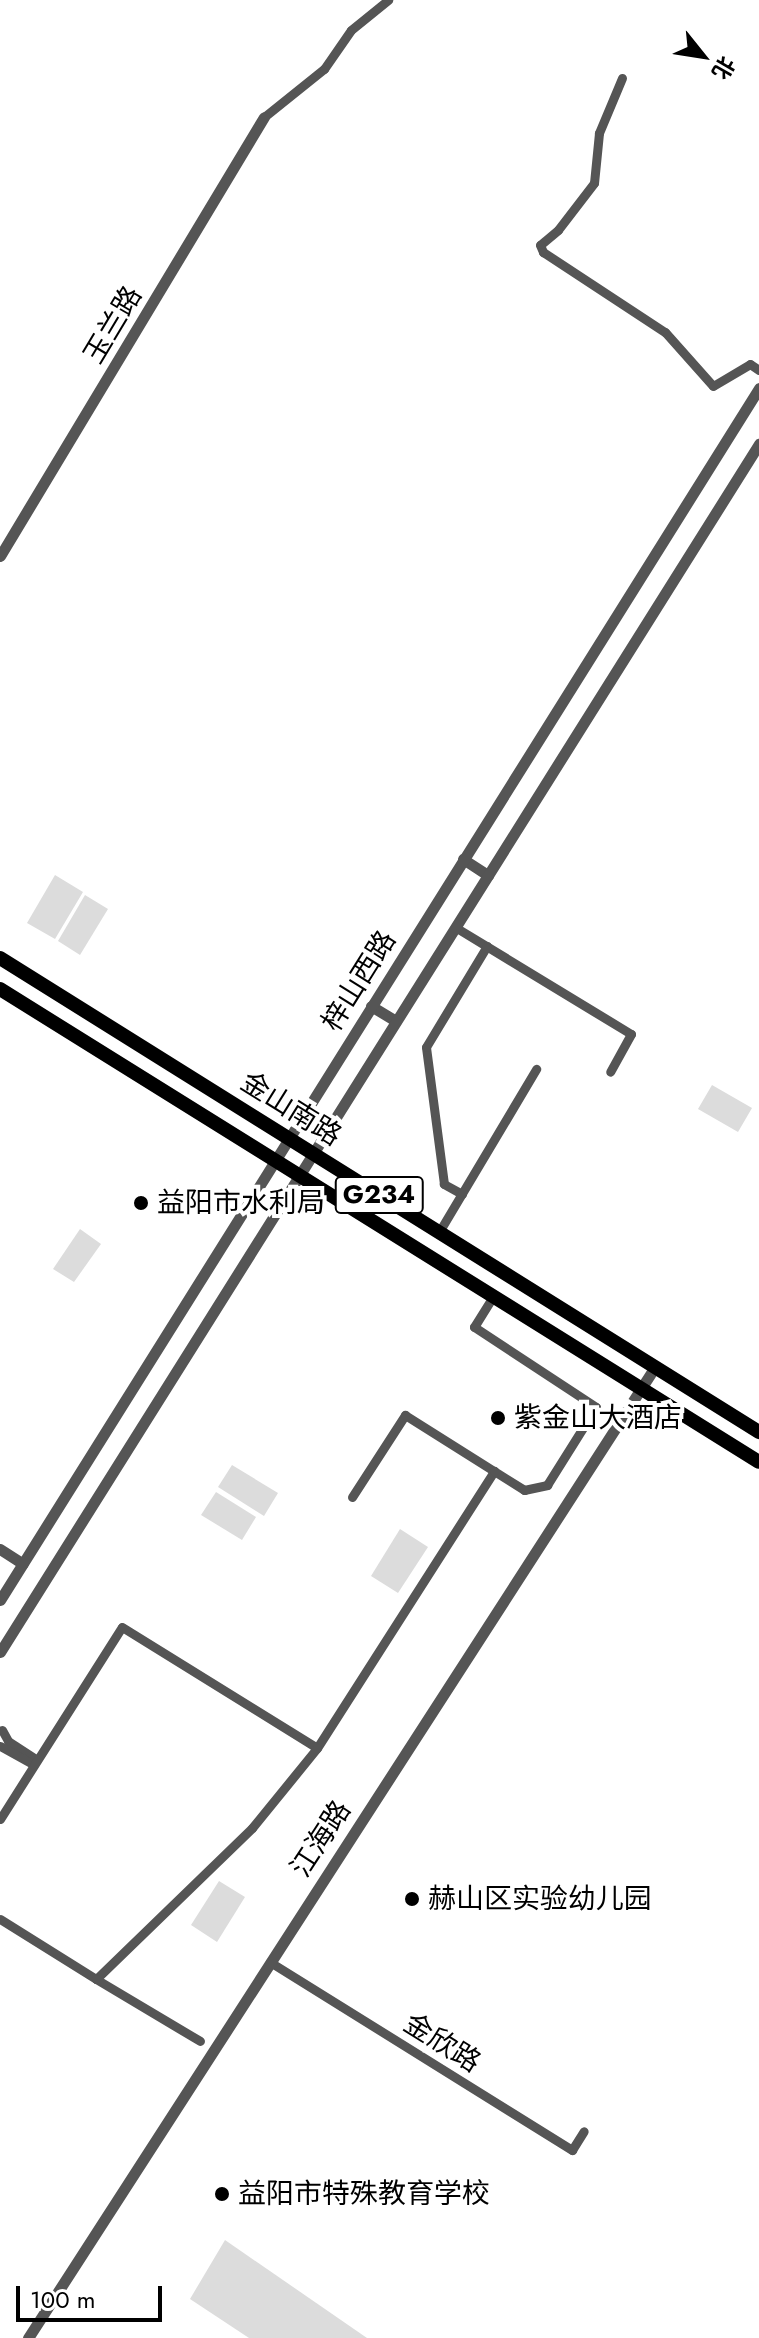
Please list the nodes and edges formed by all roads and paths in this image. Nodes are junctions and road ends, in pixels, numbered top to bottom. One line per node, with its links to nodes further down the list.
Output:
1 (388, 0): 3 (street)
2 (622, 78): 4 (street)
3 (264, 117): 8 (street, 玉兰路)
4 (759, 370)
5 (759, 388): 6 (street, 梓山西路)
6 (754, 405): 9 (street, 梓山西路)
7 (759, 444): 10 (street, 梓山西路)
8 (0, 556)
9 (463, 859): 10 (street); 15 (street, 梓山西路)
10 (488, 875): 11 (street, 梓山西路)
11 (455, 927): 12 (street); 16 (street, 梓山西路)
12 (487, 946): 18 (street); 23 (street)
13 (0, 958): 19 (highway, 金山南路 / G234)
14 (0, 989): 21 (highway, 金山南路 / G234)
15 (371, 1006): 16 (street); 19 (street, 梓山西路)
16 (396, 1021): 20 (street, 梓山西路)
17 (536, 1069): 23 (street)
18 (610, 1072)
19 (288, 1138): 20 (highway, 金山南路 / G234); 21 (street, 梓山西路)
20 (313, 1154): 22 (street, 梓山西路); 24 (highway, 金山南路 / G234)
21 (275, 1160): 22 (highway, 金山南路 / G234); 33 (street, 梓山西路)
22 (299, 1175): 25 (highway, 金山南路 / G234); 35 (street, 梓山西路)
23 (462, 1194): 24 (street)
24 (439, 1232): 26 (highway, 金山南路 / G234)
25 (493, 1296): 27 (highway, 金山南路 / G234); 30 (street)
26 (655, 1367): 27 (street, 江海路); 28 (highway, 金山南路 / G234)
27 (641, 1389): 29 (highway, 金山南路 / G234); 42 (street, 江海路)
28 (759, 1432)
29 (759, 1462)
30 (494, 1471): 31 (street); 38 (street)
31 (352, 1497)
32 (0, 1549): 33 (street)
33 (23, 1564): 34 (street, 梓山西路)
34 (0, 1600)
35 (0, 1652)
36 (1, 1728): 39 (street)
37 (0, 1746): 39 (street)
38 (317, 1748): 39 (street); 43 (street)
39 (34, 1762): 40 (street)
40 (0, 1819)
41 (0, 1919): 43 (street)
42 (270, 1962): 45 (street, 金欣路); 46 (street, 江海路)
43 (96, 1979): 44 (street)
44 (200, 2041)
45 (584, 2131)
46 (28, 2338)

